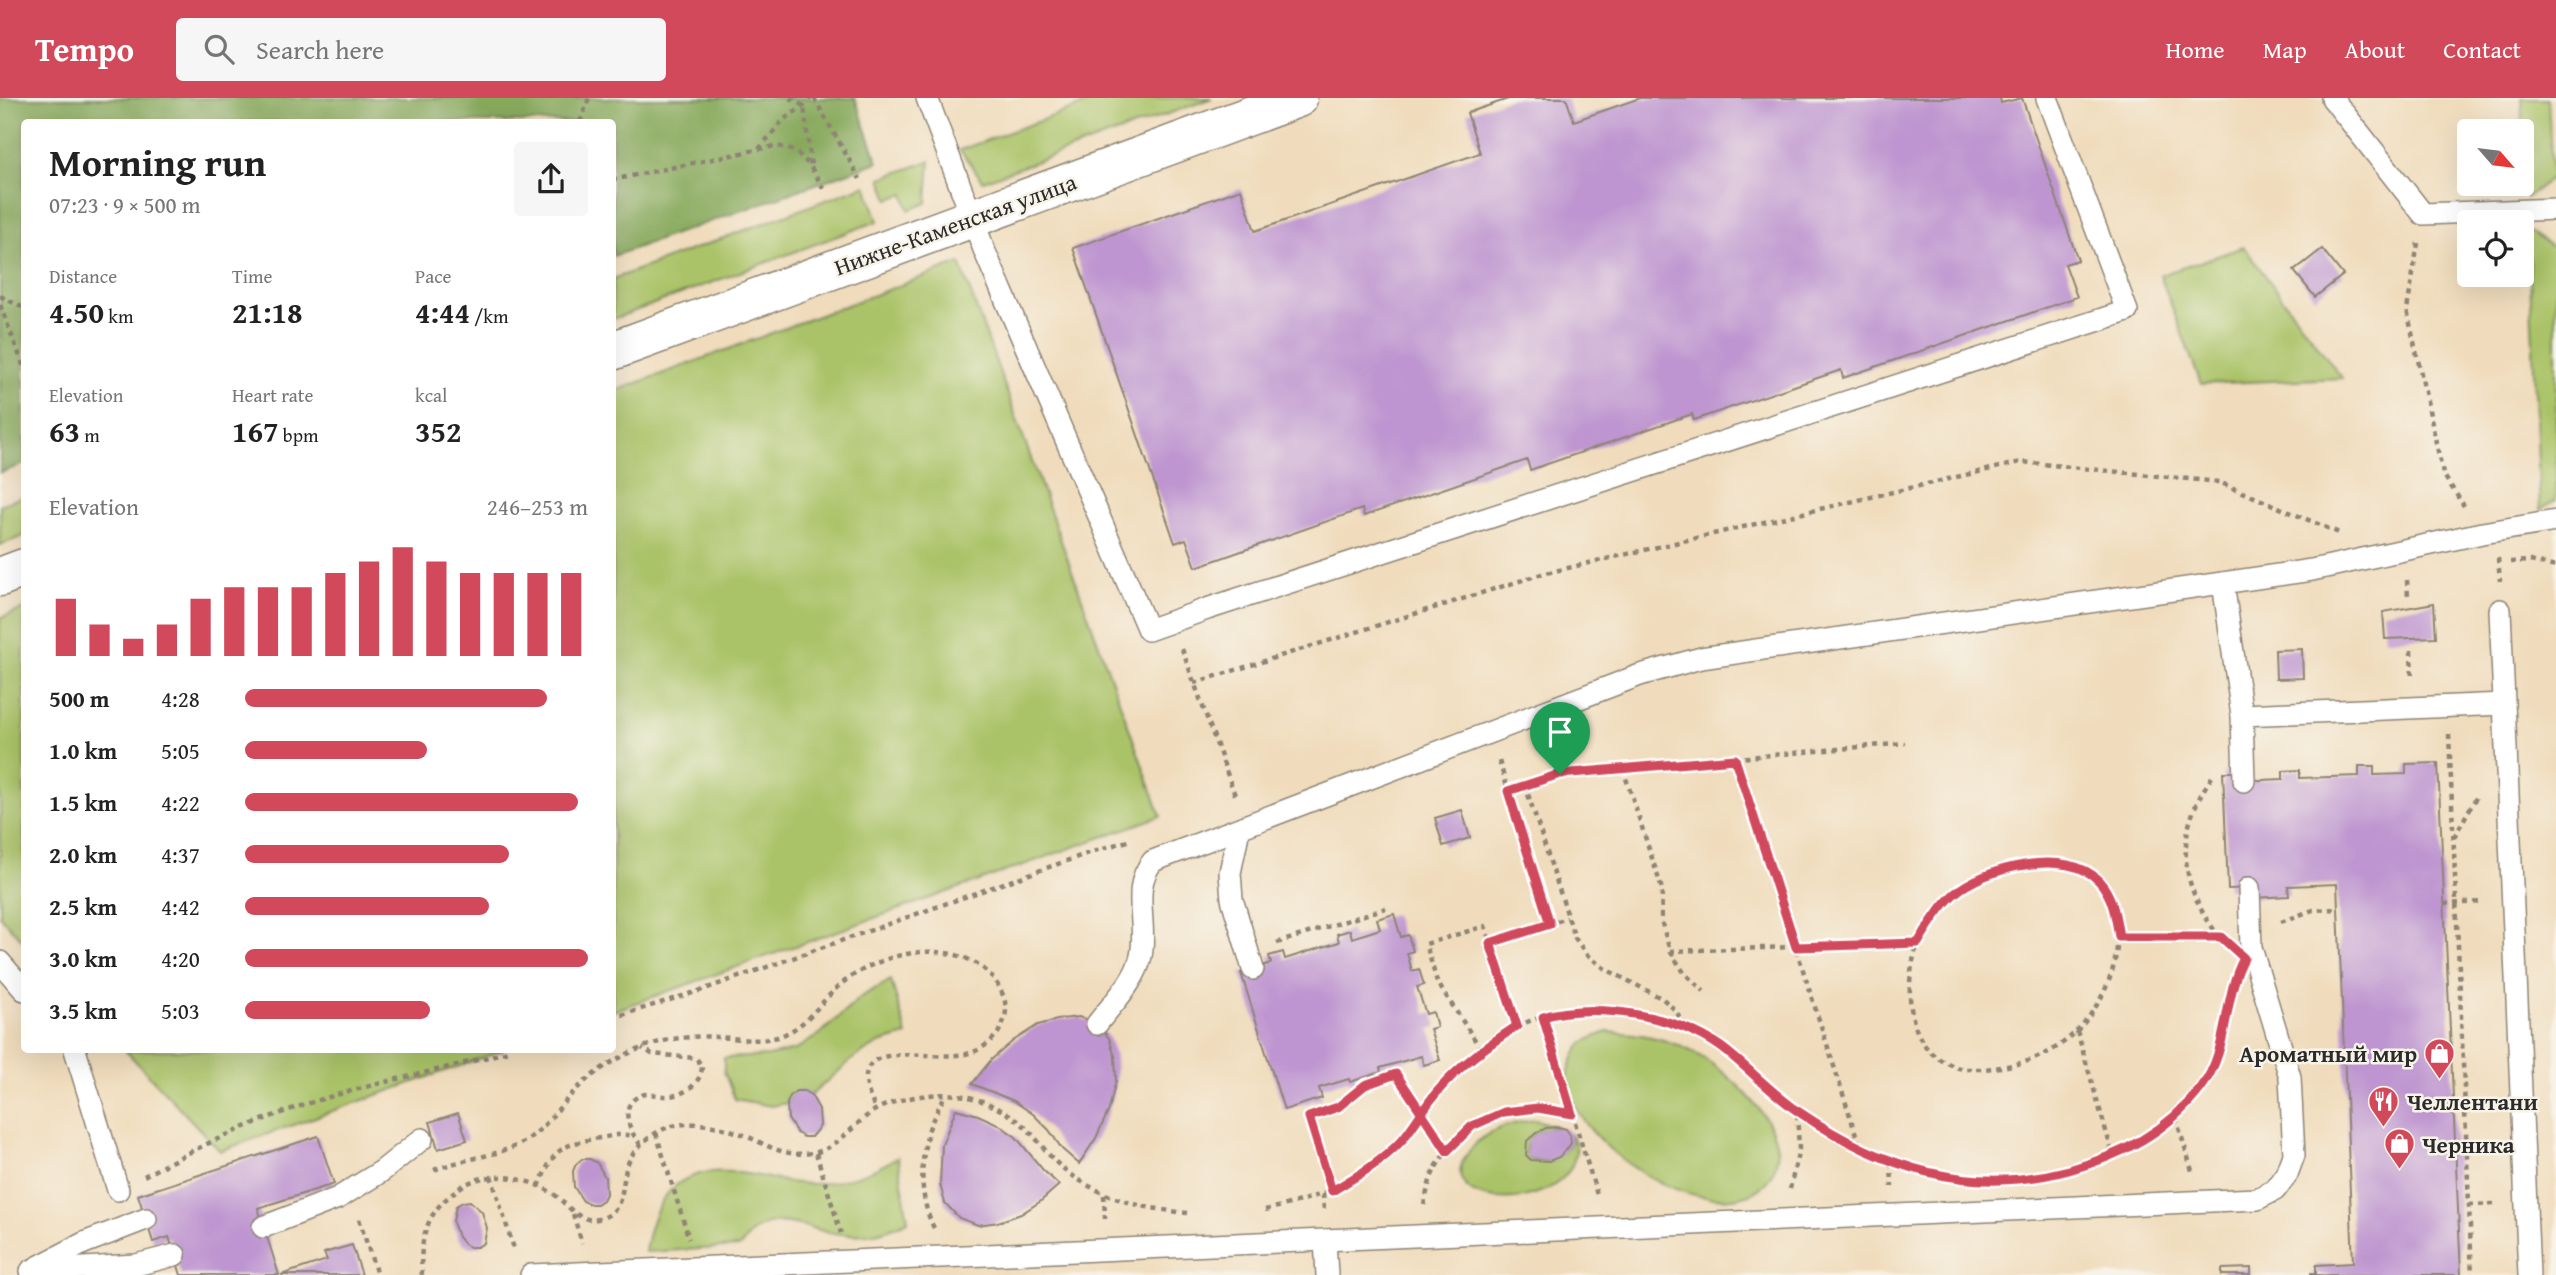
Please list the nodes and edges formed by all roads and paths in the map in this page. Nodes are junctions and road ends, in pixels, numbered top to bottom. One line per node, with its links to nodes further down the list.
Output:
1 (589, 98): 9 (path)
2 (790, 98): 8 (path)
3 (813, 98): 8 (path); 13 (path)
4 (928, 98): 17 (lane)
5 (1298, 98): 17 (street, Нижне-Каменская улица)
6 (2047, 98): 36 (lane)
7 (2332, 98): 16 (lane)
8 (804, 107): 10 (path); 11 (path)
9 (581, 119)
10 (758, 149): 11 (path); 12 (path)
11 (811, 167): 14 (path)
12 (616, 179)
13 (860, 179)
14 (825, 191)
15 (2556, 209): 16 (lane)
16 (2423, 214): 26 (path)
17 (971, 218): 23 (street, Нижне-Каменская улица); 36 (lane)
18 (0, 296): 20 (path)
19 (0, 305): 21 (path)
20 (21, 306)
21 (6, 319): 22 (path); 24 (path)
22 (0, 322)
23 (616, 350)
24 (21, 359)
25 (2556, 521): 26 (lane)
26 (2482, 533): 27 (lane)
27 (2387, 554): 33 (lane); 37 (path)
28 (2498, 562): 29 (path)
29 (2556, 567)
30 (21, 569): 32 (street)
31 (2407, 576): 34 (path)
32 (0, 577)
33 (2223, 583): 39 (lane); 49 (lane)
34 (2408, 597)
35 (2500, 610): 38 (lane)
36 (1172, 622): 37 (path)
37 (1194, 683): 49 (path)
38 (2504, 704): 39 (lane); 52 (lane)
39 (2242, 715): 45 (lane)
40 (2449, 740): 53 (path)
41 (1905, 743): 43 (path)
42 (1496, 753): 48 (path)
43 (1735, 759): 44 (path); 63 (path)
44 (1623, 769): 47 (path); 64 (path)
45 (2244, 781)
46 (2209, 782): 60 (path)
47 (1525, 785): 48 (path); 57 (path)
48 (1508, 791): 58 (path)
49 (1242, 827): 66 (lane); 72 (lane)
50 (1130, 841): 70 (path)
51 (2249, 888): 65 (lane)
52 (2513, 901): 53 (path); 121 (lane)
53 (2456, 903): 54 (path); 120 (path)
54 (2444, 904)
55 (1386, 908): 66 (path)
56 (2337, 909): 65 (path)
57 (1567, 918): 58 (path); 74 (path)
58 (1550, 924): 61 (path)
59 (2119, 937): 60 (path); 62 (path); 75 (path)
60 (2221, 937): 65 (path)
61 (1490, 943): 73 (path); 77 (path)
62 (1918, 943): 63 (path); 75 (path)
63 (1796, 947): 64 (path); 90 (path)
64 (1670, 951): 69 (path)
65 (2247, 953): 85 (path); 101 (lane)
66 (1250, 960)
67 (0, 962): 68 (lane)
68 (21, 986)
69 (1704, 991)
70 (616, 1017)
71 (1543, 1017): 73 (path); 74 (path); 84 (path)
72 (1097, 1024)
73 (1517, 1026): 77 (path)
74 (1691, 1031): 82 (path)
75 (2077, 1031): 93 (path)
76 (641, 1048): 81 (path); 87 (path); 94 (path)
77 (1481, 1049): 83 (path)
78 (76, 1053): 99 (lane)
79 (501, 1053): 99 (path)
80 (945, 1096): 81 (path); 103 (path); 112 (path)
81 (876, 1110): 92 (path)
82 (1797, 1111): 90 (path); 105 (path)
83 (1422, 1112): 91 (path); 100 (path); 100 (path)
84 (1572, 1114): 91 (path); 108 (path)
85 (2176, 1118): 93 (path); 101 (path)
86 (656, 1133): 89 (path); 92 (path); 114 (path)
87 (633, 1136): 89 (path); 98 (path)
88 (422, 1139): 106 (lane)
89 (641, 1145): 98 (path)
90 (1861, 1150): 97 (path)
91 (1447, 1151): 109 (path)
92 (816, 1153): 113 (path)
93 (2113, 1155): 96 (path)
94 (424, 1175)
95 (491, 1176): 98 (path); 115 (path); 118 (path)
96 (2038, 1176)
97 (1974, 1180)
98 (539, 1187)
99 (118, 1189)
100 (1332, 1191): 102 (path)
101 (2201, 1202): 105 (lane)
102 (1257, 1212)
103 (1194, 1214)
104 (146, 1219): 116 (lane)
105 (1772, 1220): 108 (lane)
106 (263, 1227)
107 (362, 1227): 117 (path)
108 (1607, 1227): 109 (lane)
109 (1424, 1236): 110 (lane)
110 (1325, 1240): 112 (lane); 119 (lane)
111 (175, 1255): 116 (lane)
112 (948, 1257): 113 (lane)
113 (850, 1261): 114 (lane)
114 (698, 1268): 115 (lane)
115 (525, 1269)
116 (27, 1273)
117 (377, 1275)
118 (422, 1275)
119 (1326, 1275)
120 (2472, 1275)
121 (2529, 1275)

